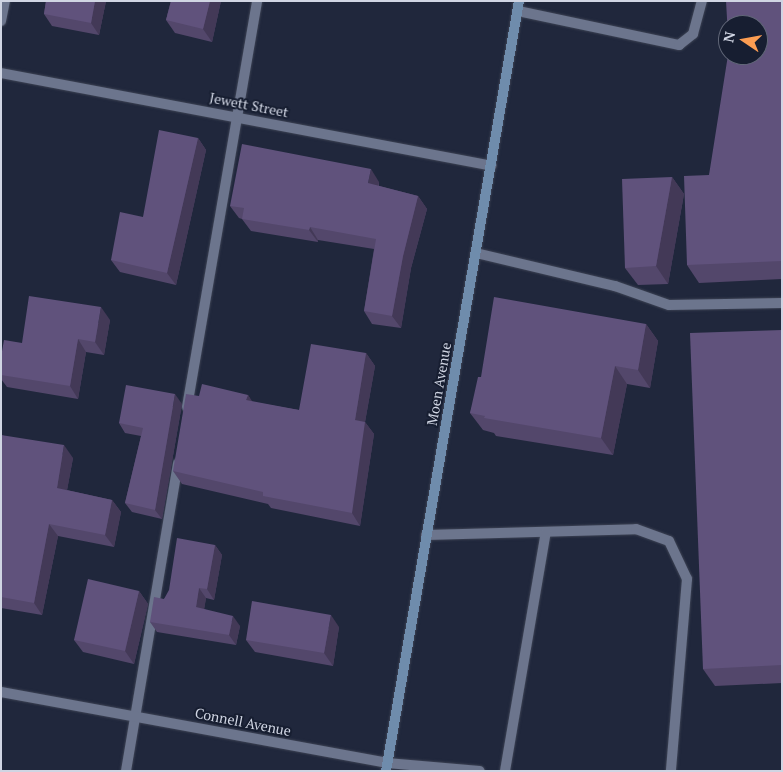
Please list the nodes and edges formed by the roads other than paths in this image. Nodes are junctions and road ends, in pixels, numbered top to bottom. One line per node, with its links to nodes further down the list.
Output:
1 (5, 1): 5 (street)
2 (257, 1): 7 (street)
3 (702, 1): 4 (street)
4 (519, 6): 8 (street, Moen Avenue)
5 (1, 21)
6 (1, 73): 7 (street, Jewett Street)
7 (236, 116): 8 (street, Jewett Street); 11 (street)
8 (491, 166): 9 (street, Moen Avenue)
9 (476, 253): 10 (street); 14 (street, Moen Avenue)
10 (782, 304)
11 (185, 421)
12 (180, 450): 16 (street)
13 (546, 532): 14 (street); 20 (street); 21 (street)
14 (426, 535): 17 (street, Moen Avenue)
15 (1, 692): 16 (street, Connell Avenue)
16 (136, 716): 17 (street, Connell Avenue); 19 (street)
17 (386, 767): 18 (street, Connell Avenue)
18 (474, 770)
19 (126, 771)
20 (506, 771)
21 (671, 771)

